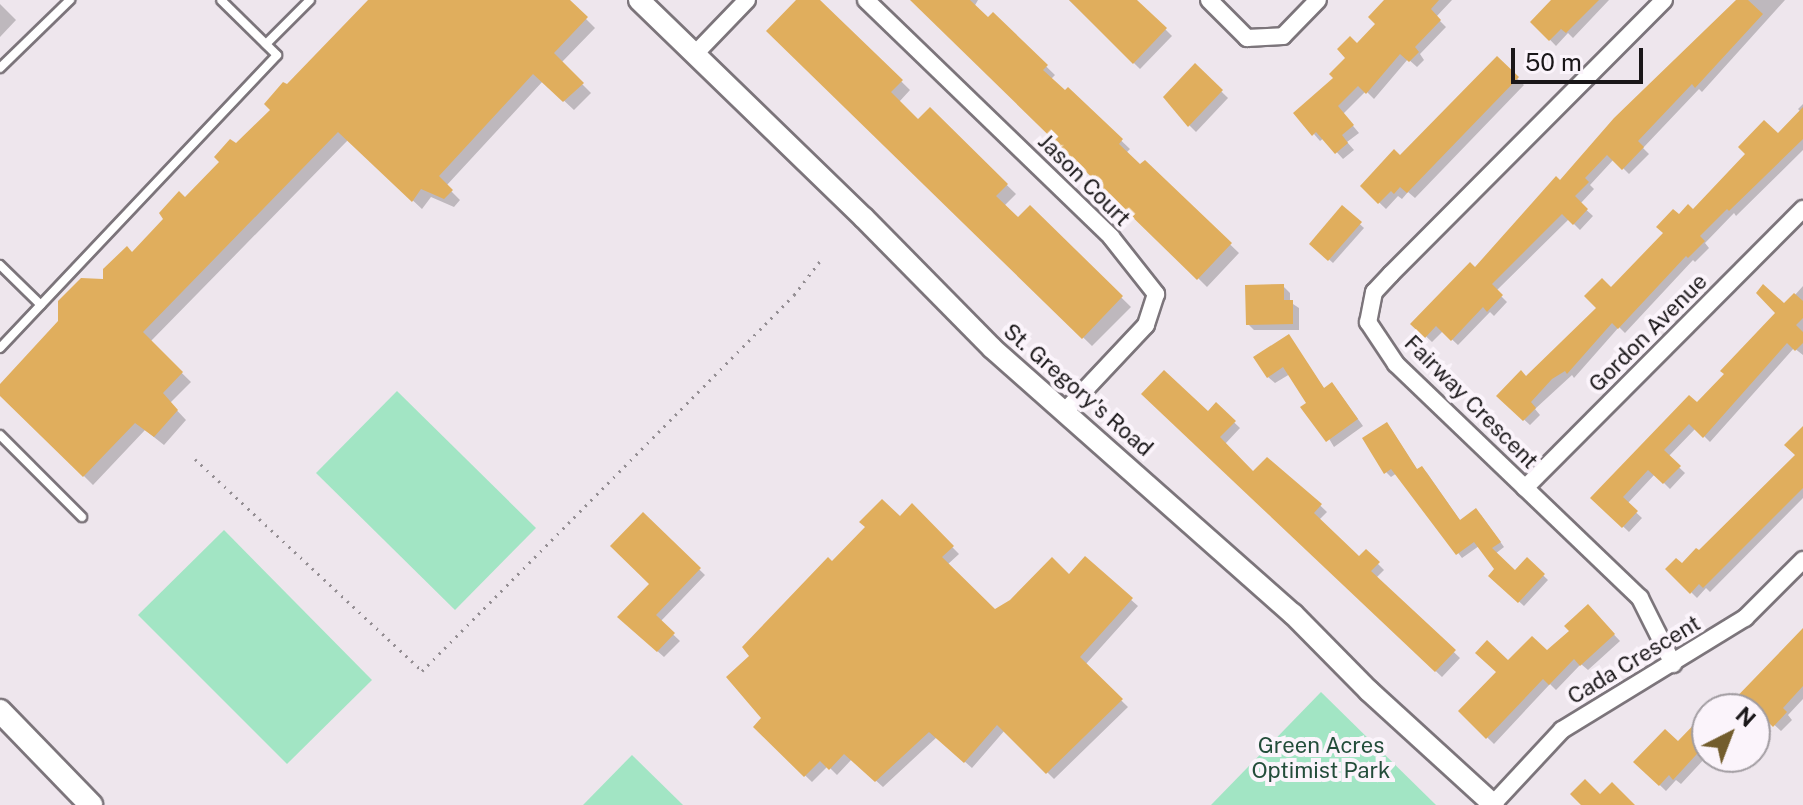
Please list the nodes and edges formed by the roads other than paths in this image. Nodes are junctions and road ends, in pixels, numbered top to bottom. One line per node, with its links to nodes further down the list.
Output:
1 (70, 0): 12 (lane)
2 (221, 0): 10 (lane)
3 (310, 0): 10 (lane)
4 (639, 0): 11 (street, St. Gregory's Road)
5 (747, 0): 11 (street)
6 (866, 0): 17 (street, Jason Court)
7 (1209, 0): 8 (street)
8 (1318, 0)
9 (1664, 0): 19 (street, Fairway Crescent)
10 (266, 44): 15 (lane)
11 (695, 54): 17 (street, St. Gregory's Road)
12 (0, 68)
13 (1803, 209): 19 (street, Gordon Avenue)
14 (0, 265): 15 (lane)
15 (41, 305): 16 (lane)
16 (0, 348)
17 (1066, 410): 24 (street, St. Gregory's Road)
18 (0, 435): 20 (lane)
19 (1525, 488): 22 (street, Fairway Crescent)
20 (82, 517)
21 (1803, 560): 22 (street, Cada Crescent)
22 (1673, 664): 24 (street, Cada Crescent)
23 (0, 711): 25 (main road)
24 (1493, 804)
25 (91, 805)

